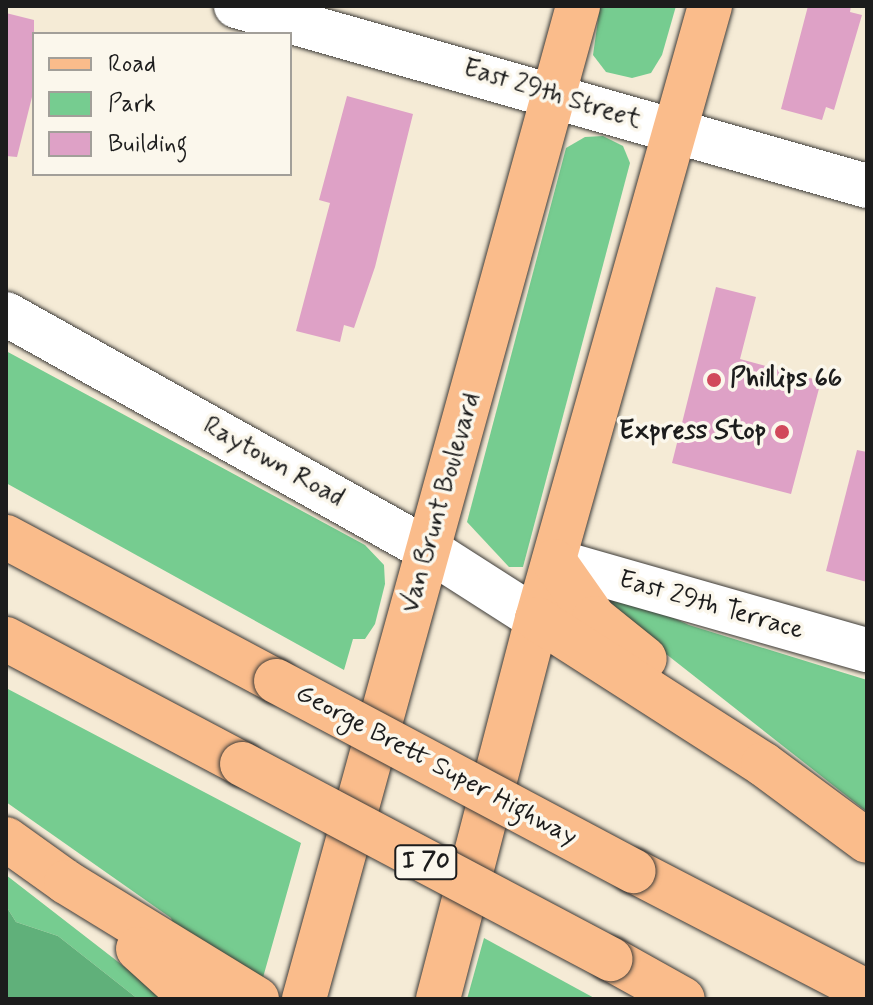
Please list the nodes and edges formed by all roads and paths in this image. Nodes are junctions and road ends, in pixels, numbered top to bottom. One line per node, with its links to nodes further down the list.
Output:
1 (236, 6): 4 (street, East 29th Street)
2 (578, 6): 4 (main road, Van Brunt Boulevard)
3 (710, 6): 5 (main road)
4 (556, 93): 5 (street, East 29th Street); 9 (main road, Van Brunt Boulevard)
5 (674, 132): 6 (street, East 29th Street); 10 (main road)
6 (867, 186)
7 (6, 314): 9 (street, Raytown Road)
8 (6, 537): 18 (main road, George Brett Super Highway, bridge)
9 (429, 550): 11 (street, Raytown Road); 21 (main road, Van Brunt Boulevard)
10 (554, 561): 11 (main road); 13 (street, East 29th Terrace); 14 (main road)
11 (537, 619): 14 (main road); 22 (main road)
12 (6, 639): 23 (main road, I 70, bridge)
13 (867, 650)
14 (763, 764): 16 (main road)
15 (6, 839): 17 (main road)
16 (867, 841)
17 (66, 882): 19 (main road); 20 (main road)
18 (867, 992)
19 (193, 999)
20 (257, 999)
21 (304, 999)
22 (438, 999)
23 (683, 999)

